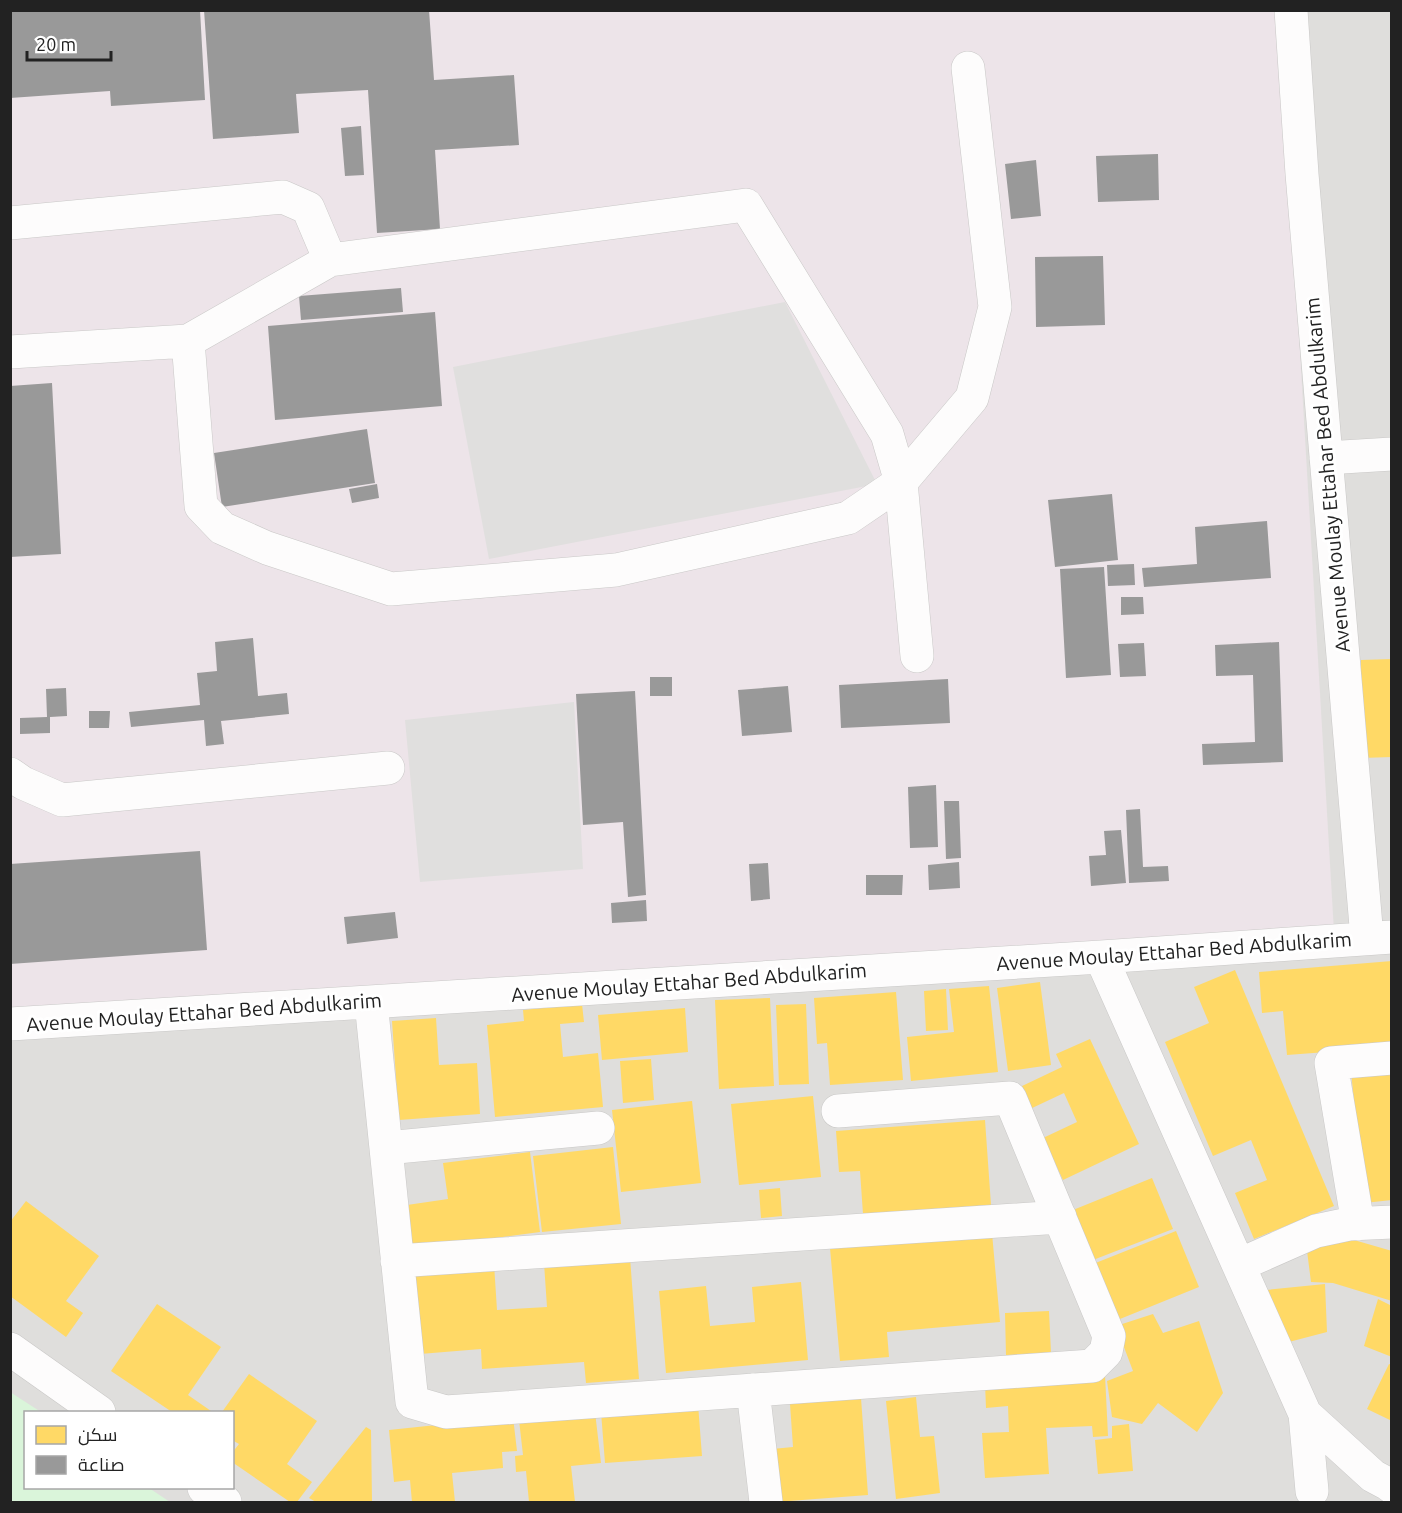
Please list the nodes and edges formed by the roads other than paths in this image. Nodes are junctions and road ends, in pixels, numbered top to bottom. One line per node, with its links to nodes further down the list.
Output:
1 (1291, 10): 8 (street, Avenue Moulay Ettahar Bed Abdulkarim)
2 (968, 68): 9 (street)
3 (10, 223): 4 (street)
4 (330, 260): 5 (street); 9 (street)
5 (188, 341): 6 (street); 9 (street)
6 (10, 352)
7 (1392, 454): 8 (street)
8 (1326, 458): 13 (street, Avenue Moulay Ettahar Bed Abdulkarim)
9 (901, 482): 10 (street)
10 (917, 656)
11 (388, 768): 12 (street)
12 (10, 774)
13 (1379, 938): 14 (street, Avenue Moulay Ettahar Bed Abdulkarim)
14 (1101, 957): 15 (street, Avenue Moulay Ettahar Bed Abdulkarim); 25 (street)
15 (370, 1002): 16 (street, Avenue Moulay Ettahar Bed Abdulkarim); 20 (street)
16 (10, 1024)
17 (1392, 1058): 23 (street)
18 (838, 1111): 21 (street)
19 (598, 1128): 20 (street)
20 (386, 1148): 24 (street)
21 (1060, 1217): 24 (street); 27 (street)
22 (1392, 1221): 23 (street)
23 (1358, 1224): 25 (street)
24 (398, 1261): 27 (street)
25 (1239, 1265): 29 (street)
26 (10, 1349): 28 (street)
27 (753, 1389): 34 (street)
28 (96, 1411)
29 (1305, 1414): 30 (street); 32 (street)
30 (1382, 1482): 32 (street)
31 (205, 1489): 33 (street)
32 (1308, 1497)
33 (225, 1503)
34 (766, 1503)

